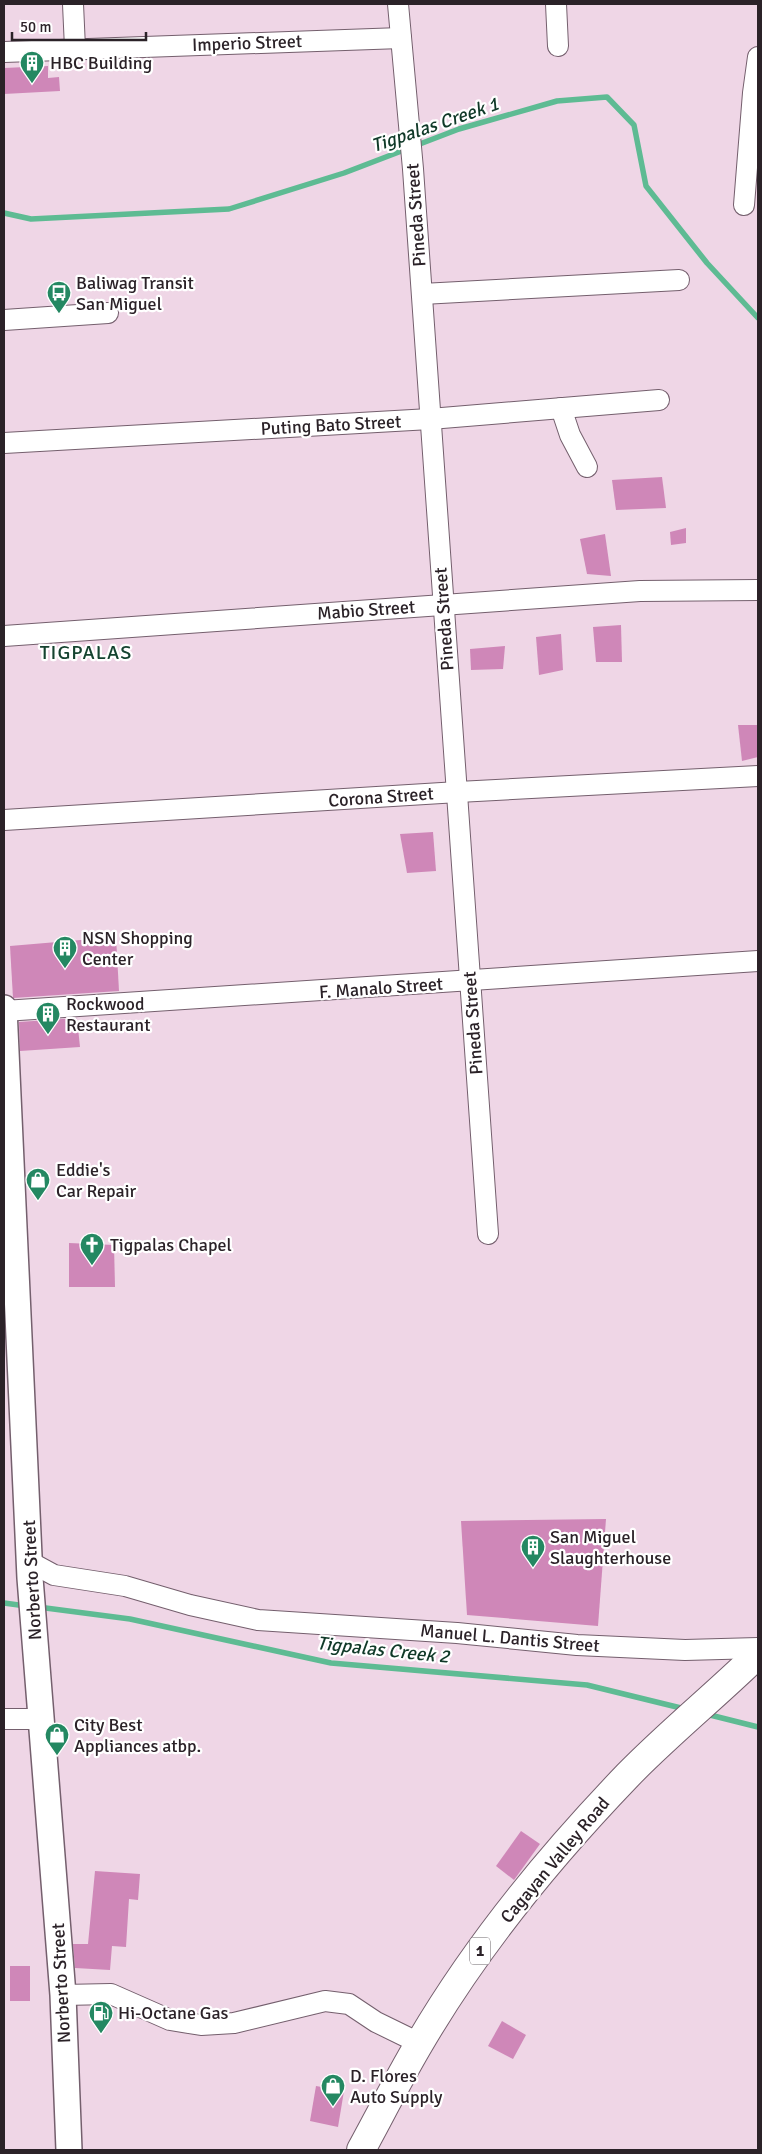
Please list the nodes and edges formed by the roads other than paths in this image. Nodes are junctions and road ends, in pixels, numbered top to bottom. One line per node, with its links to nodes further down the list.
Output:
1 (72, 4): 6 (street)
2 (398, 4): 4 (street, Pineda Street)
3 (556, 4): 5 (street)
4 (401, 38): 6 (street, Imperio Street); 11 (street, Pineda Street)
5 (558, 46)
6 (75, 48): 7 (street, Imperio Street)
7 (4, 52)
8 (758, 57): 9 (street)
9 (744, 205)
10 (679, 280): 11 (street)
11 (422, 294): 16 (street, Pineda Street)
12 (108, 313): 13 (street)
13 (4, 320)
14 (659, 400): 15 (street, Puting Bato Street)
15 (561, 408): 16 (street, Puting Bato Street); 18 (street)
16 (430, 419): 17 (street, Puting Bato Street); 20 (street, Pineda Street)
17 (4, 443)
18 (587, 467)
19 (758, 590): 20 (street, Mabio Street)
20 (443, 604): 21 (street, Mabio Street); 23 (street, Pineda Street)
21 (4, 636)
22 (758, 776): 23 (street, Corona Street)
23 (458, 792): 24 (street, Corona Street); 26 (street, Pineda Street)
24 (4, 820)
25 (758, 962): 26 (street, F. Manalo Street)
26 (470, 982): 27 (street, F. Manalo Street); 29 (street, Pineda Street)
27 (4, 1010): 28 (main road, Norberto Street)
28 (4, 1050): 30 (main road, Norberto Street)
29 (488, 1234)
30 (30, 1570): 31 (street, Manuel L. Dantis Street); 33 (main road, Norberto Street)
31 (758, 1648)
32 (758, 1654): 36 (highway, Cagayan Valley Road / 1)
33 (43, 1718): 34 (street); 35 (main road, Norberto Street)
34 (4, 1719)
35 (63, 1995): 36 (street); 37 (main road, Norberto Street)
36 (419, 2043): 38 (highway, Cagayan Valley Road / 1)
37 (68, 2150)
38 (361, 2150)

